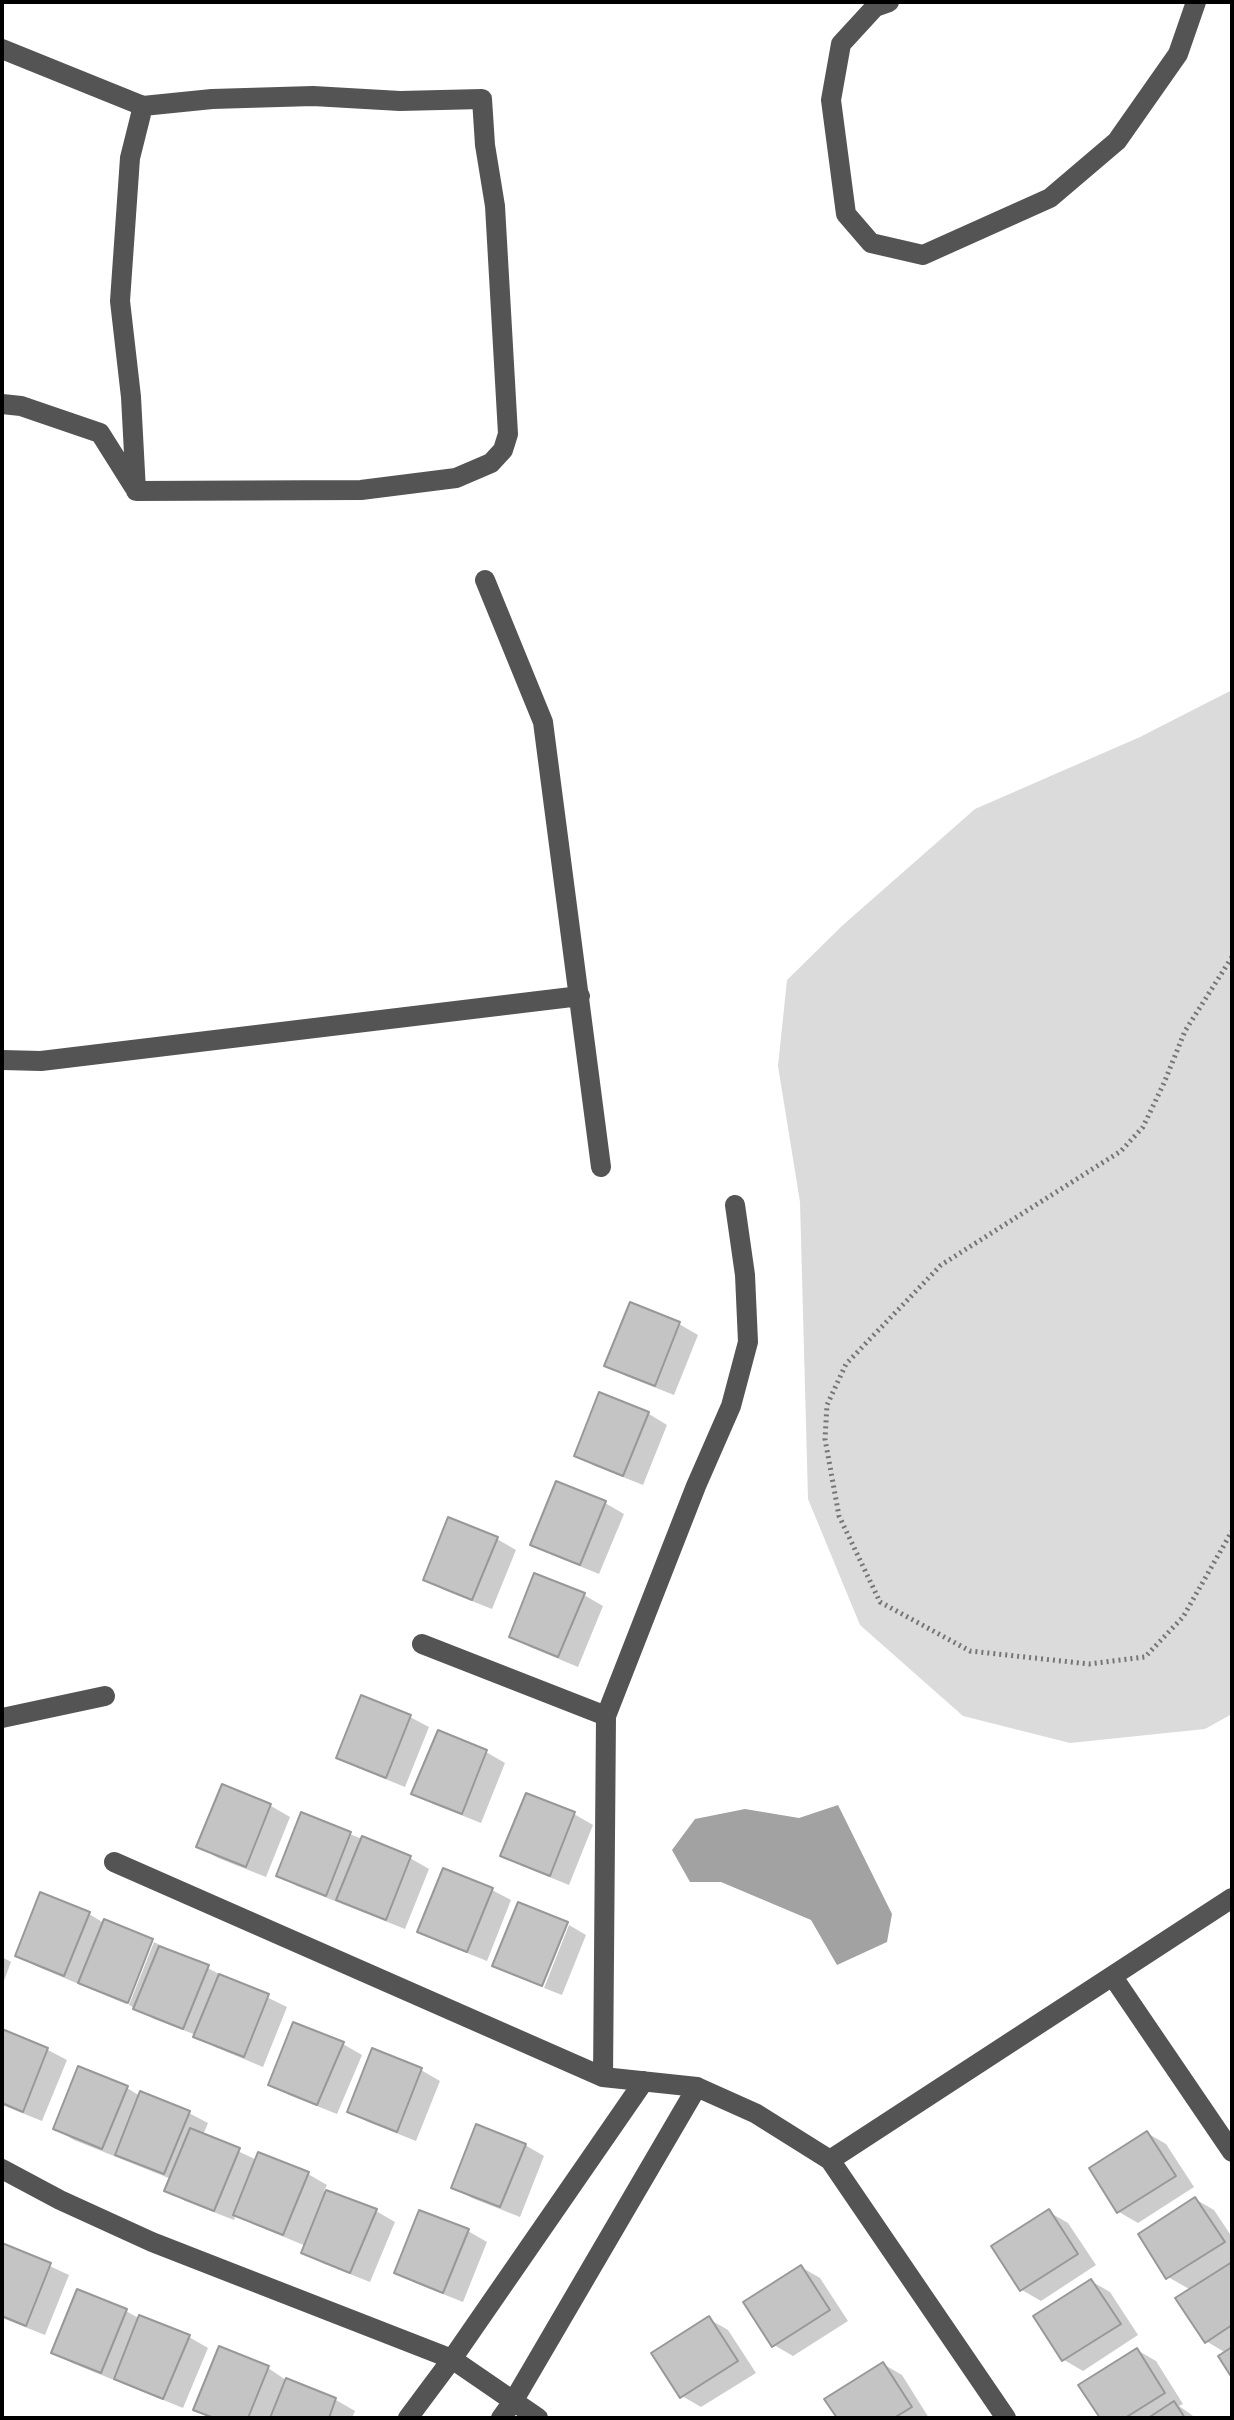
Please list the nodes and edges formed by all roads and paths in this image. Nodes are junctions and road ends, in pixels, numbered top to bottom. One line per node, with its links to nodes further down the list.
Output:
1 (889, 2): 2 (street)
2 (1196, 2)
3 (2, 49): 4 (street)
4 (143, 106): 6 (street); 6 (street)
5 (2, 404): 6 (street)
6 (136, 491)
7 (485, 580): 9 (street)
8 (1232, 957): 13 (path)
9 (580, 996): 10 (street); 11 (street)
10 (2, 1060)
11 (601, 1167)
12 (735, 1205): 16 (street)
13 (1232, 1531)
14 (422, 1644): 16 (street)
15 (105, 1696): 17 (street)
16 (606, 1716): 21 (street)
17 (2, 1718)
18 (114, 1862): 21 (street)
19 (1232, 1898): 20 (street)
20 (1113, 1977): 24 (street); 25 (street)
21 (603, 2077): 22 (street)
22 (644, 2081): 23 (street); 27 (street)
23 (697, 2087): 25 (street); 28 (street)
24 (1232, 2152)
25 (830, 2160): 32 (street)
26 (2, 2169): 27 (street)
27 (452, 2359): 28 (street); 29 (street)
28 (514, 2400): 30 (street); 31 (street)
29 (408, 2418)
30 (501, 2418)
31 (538, 2418)
32 (1006, 2418)

